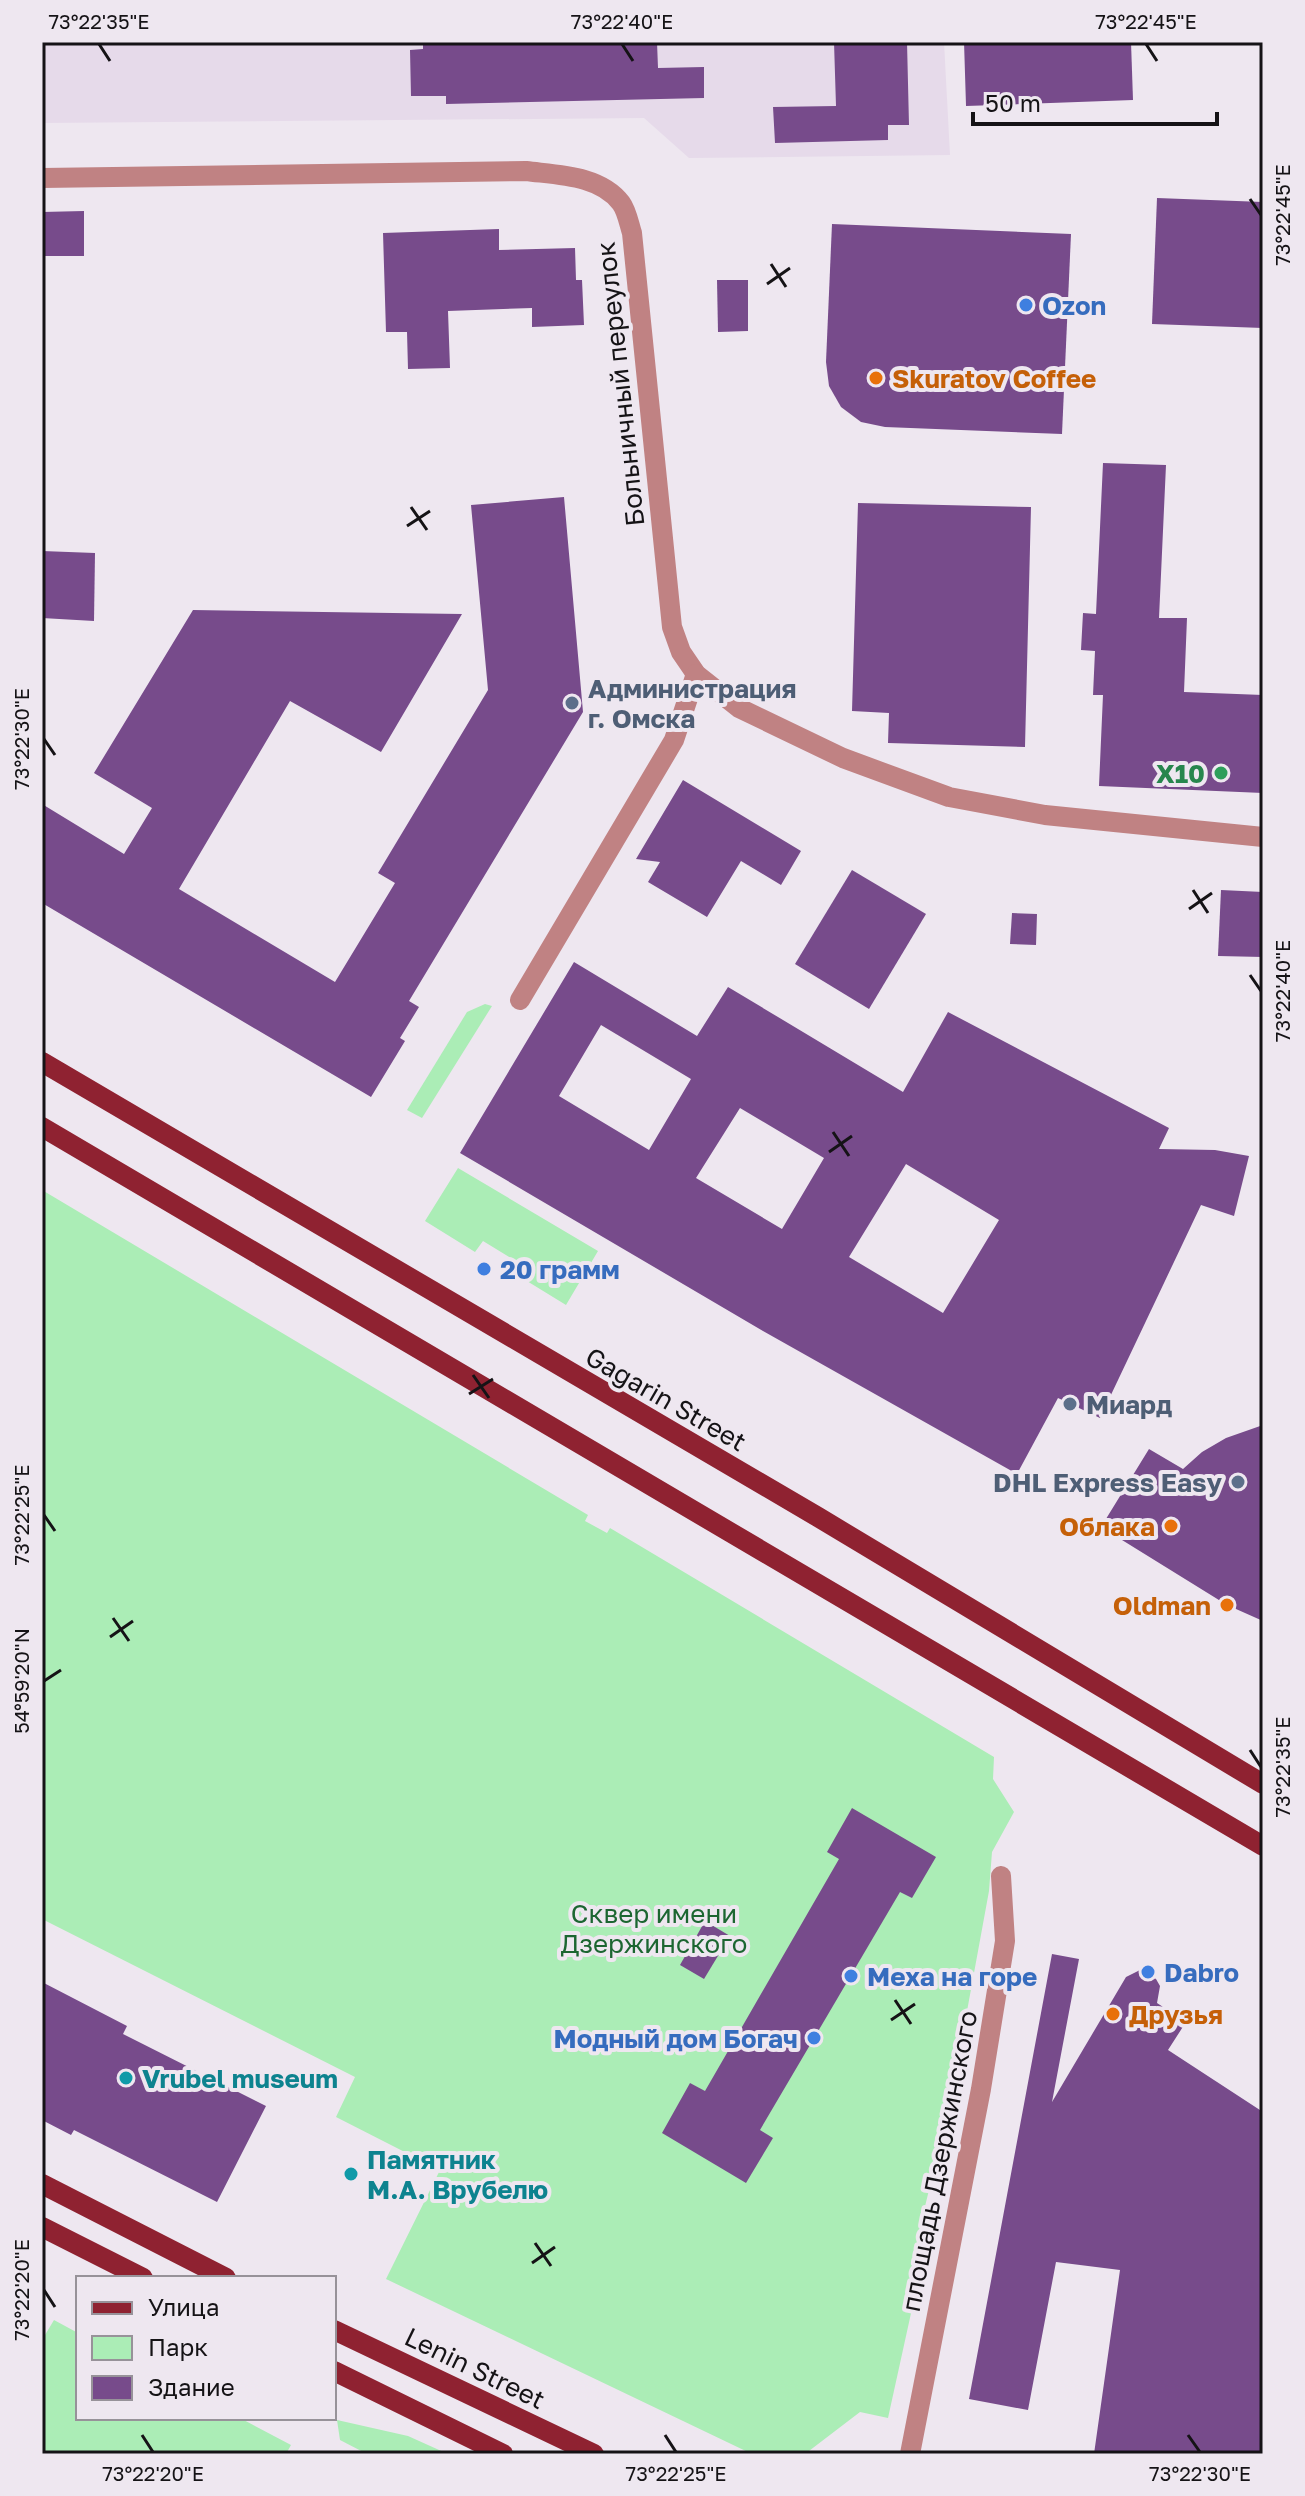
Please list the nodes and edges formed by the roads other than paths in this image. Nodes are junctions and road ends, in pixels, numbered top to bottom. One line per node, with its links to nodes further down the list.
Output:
1 (42, 178): 2 (street, Больничный переулок)
2 (696, 674): 3 (street); 4 (street)
3 (1263, 837)
4 (520, 1000)
5 (42, 1062): 7 (main road, Gagarin Street)
6 (42, 1127): 8 (main road)
7 (1263, 1784)
8 (1263, 1846)
9 (1001, 1876): 18 (street, площадь Дзержинского)
10 (42, 2184): 13 (main road)
11 (42, 2227): 12 (main road)
12 (139, 2276)
13 (222, 2276)
14 (336, 2331): 17 (main road, Lenin Street)
15 (336, 2372): 16 (main road)
16 (503, 2454)
17 (594, 2454)
18 (910, 2454)

